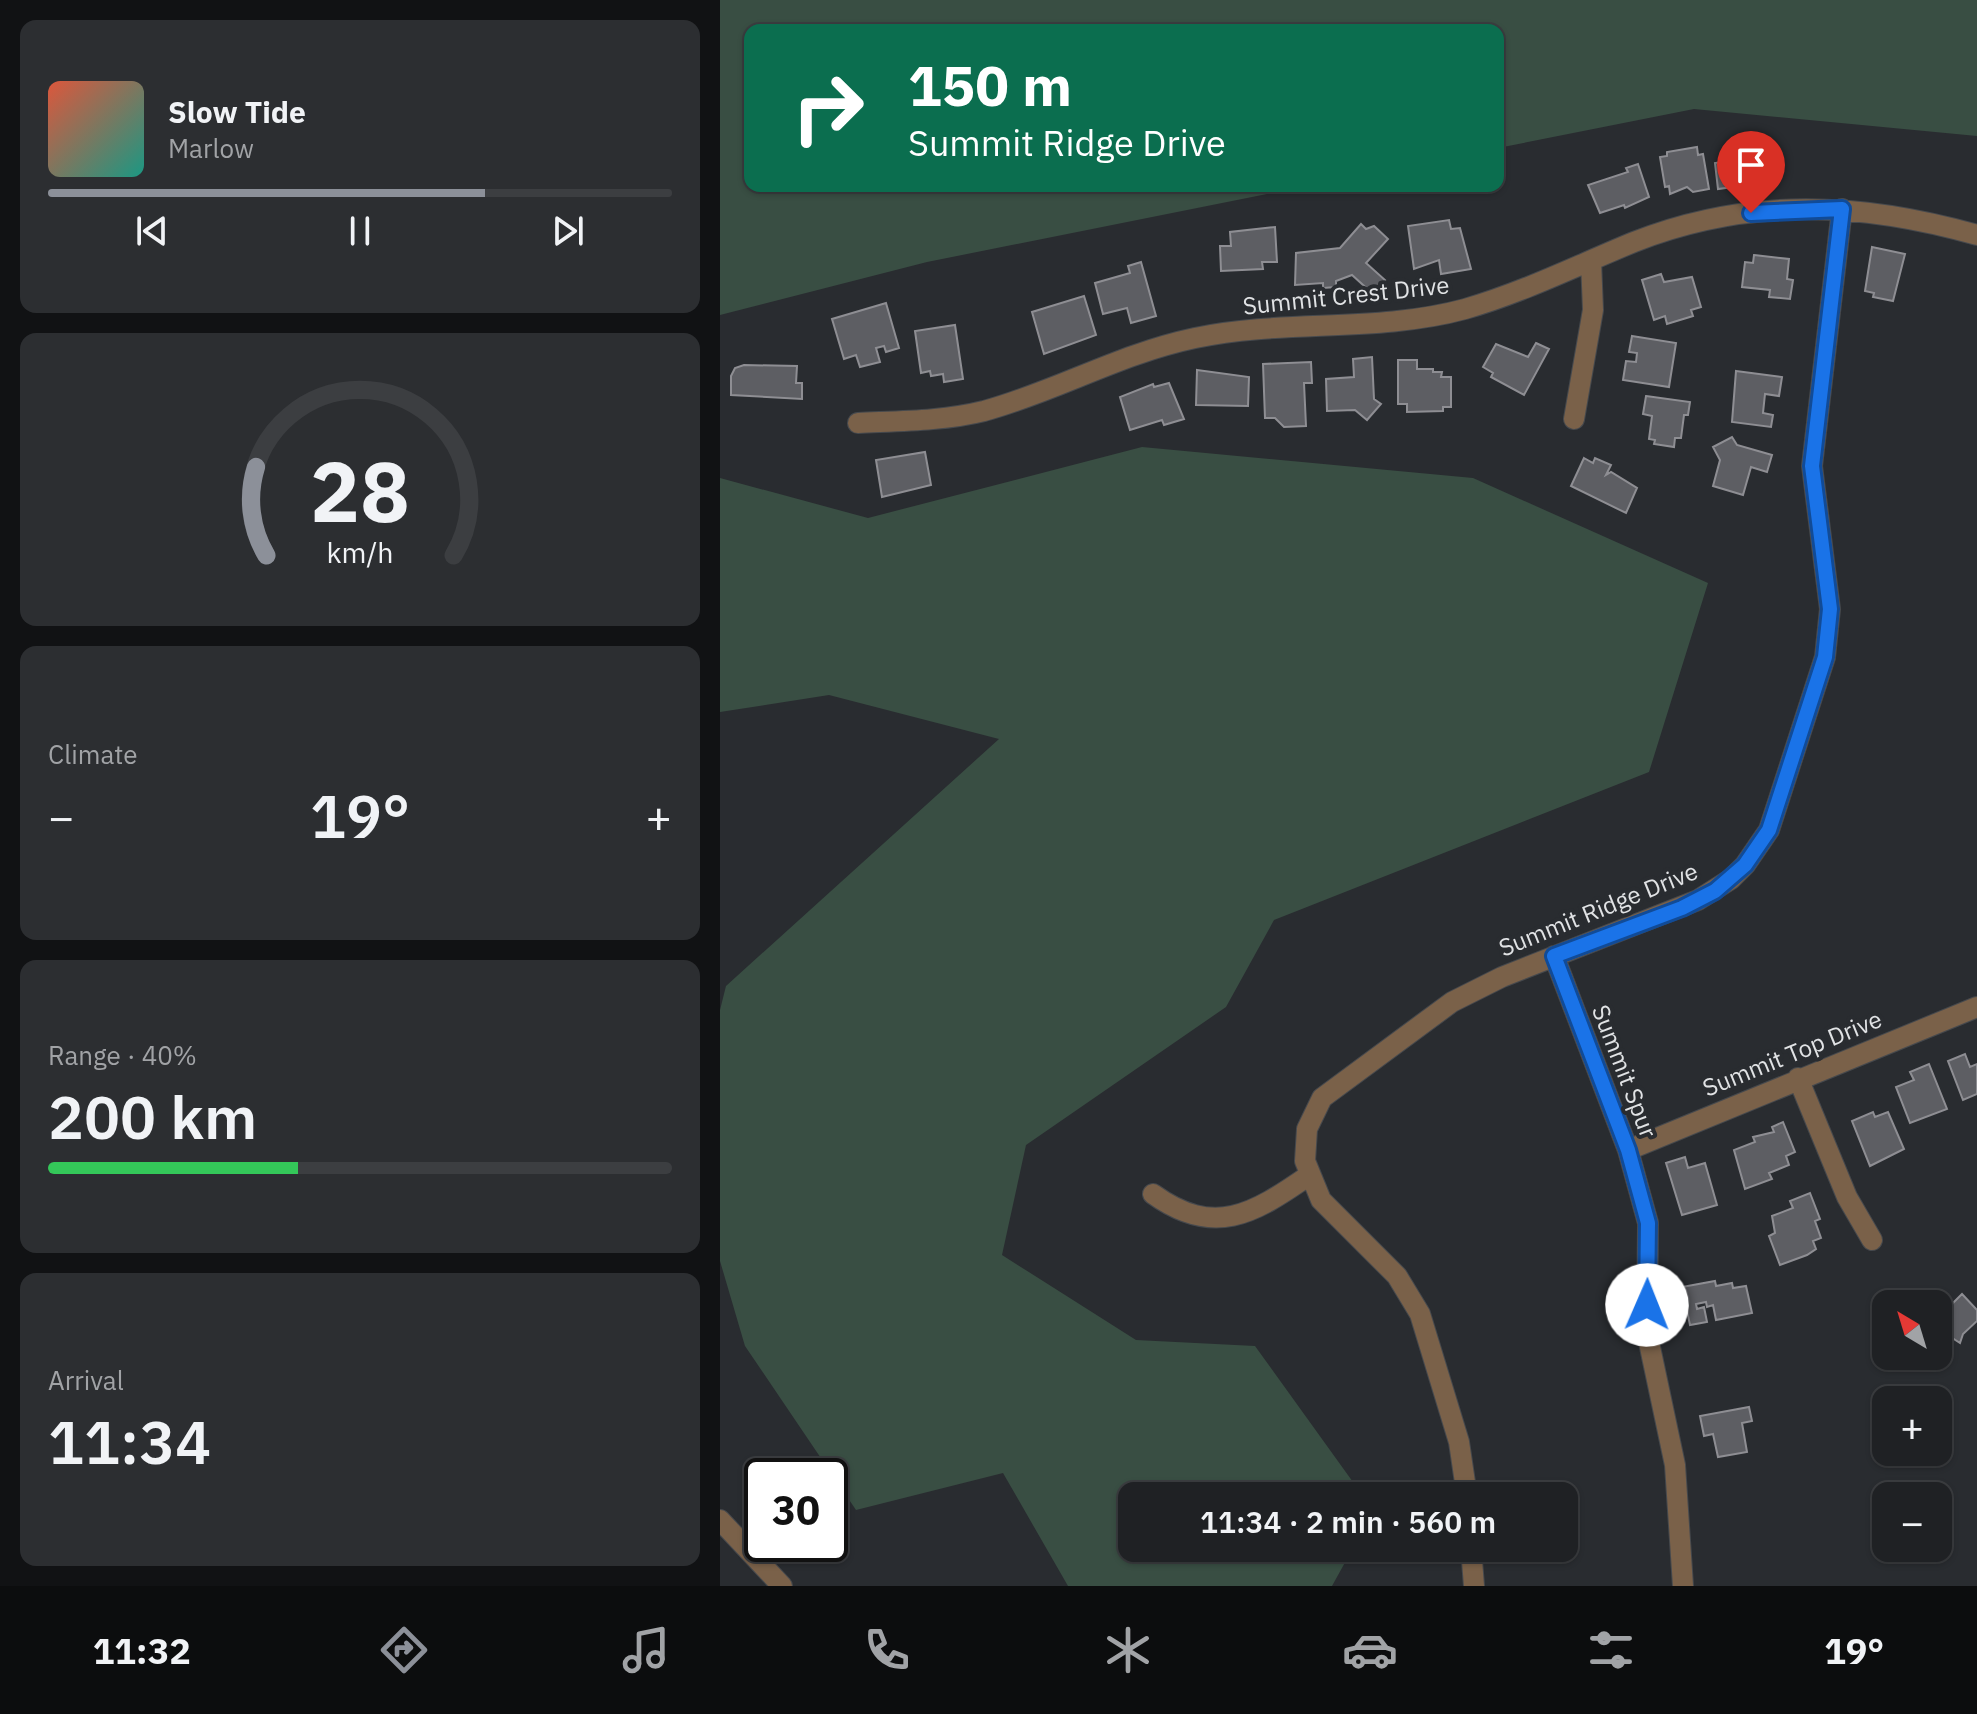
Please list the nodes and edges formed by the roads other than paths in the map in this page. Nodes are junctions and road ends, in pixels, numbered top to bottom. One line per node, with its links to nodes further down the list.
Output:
1 (1842, 209): 2 (street, Summit Crest Drive); 3 (street, Summit Crest Drive); 6 (street, Summit Ridge Drive)
2 (1977, 235)
3 (1591, 261): 4 (street); 5 (street, Summit Crest Drive)
4 (1574, 419)
5 (858, 423)
6 (1554, 956): 9 (street, Summit Spur); 10 (street, Summit Ridge Drive)
7 (1977, 1007): 8 (street, Summit Top Drive)
8 (1798, 1078): 9 (street, Summit Top Drive); 12 (street)
9 (1628, 1150): 18 (street, Summit Spur)
10 (1308, 1176): 11 (street); 13 (street)
11 (1153, 1194)
12 (1872, 1240)
13 (1465, 1482)
14 (720, 1520): 16 (street)
15 (1472, 1562): 17 (street)
16 (782, 1586)
17 (1474, 1586)
18 (1683, 1586)

